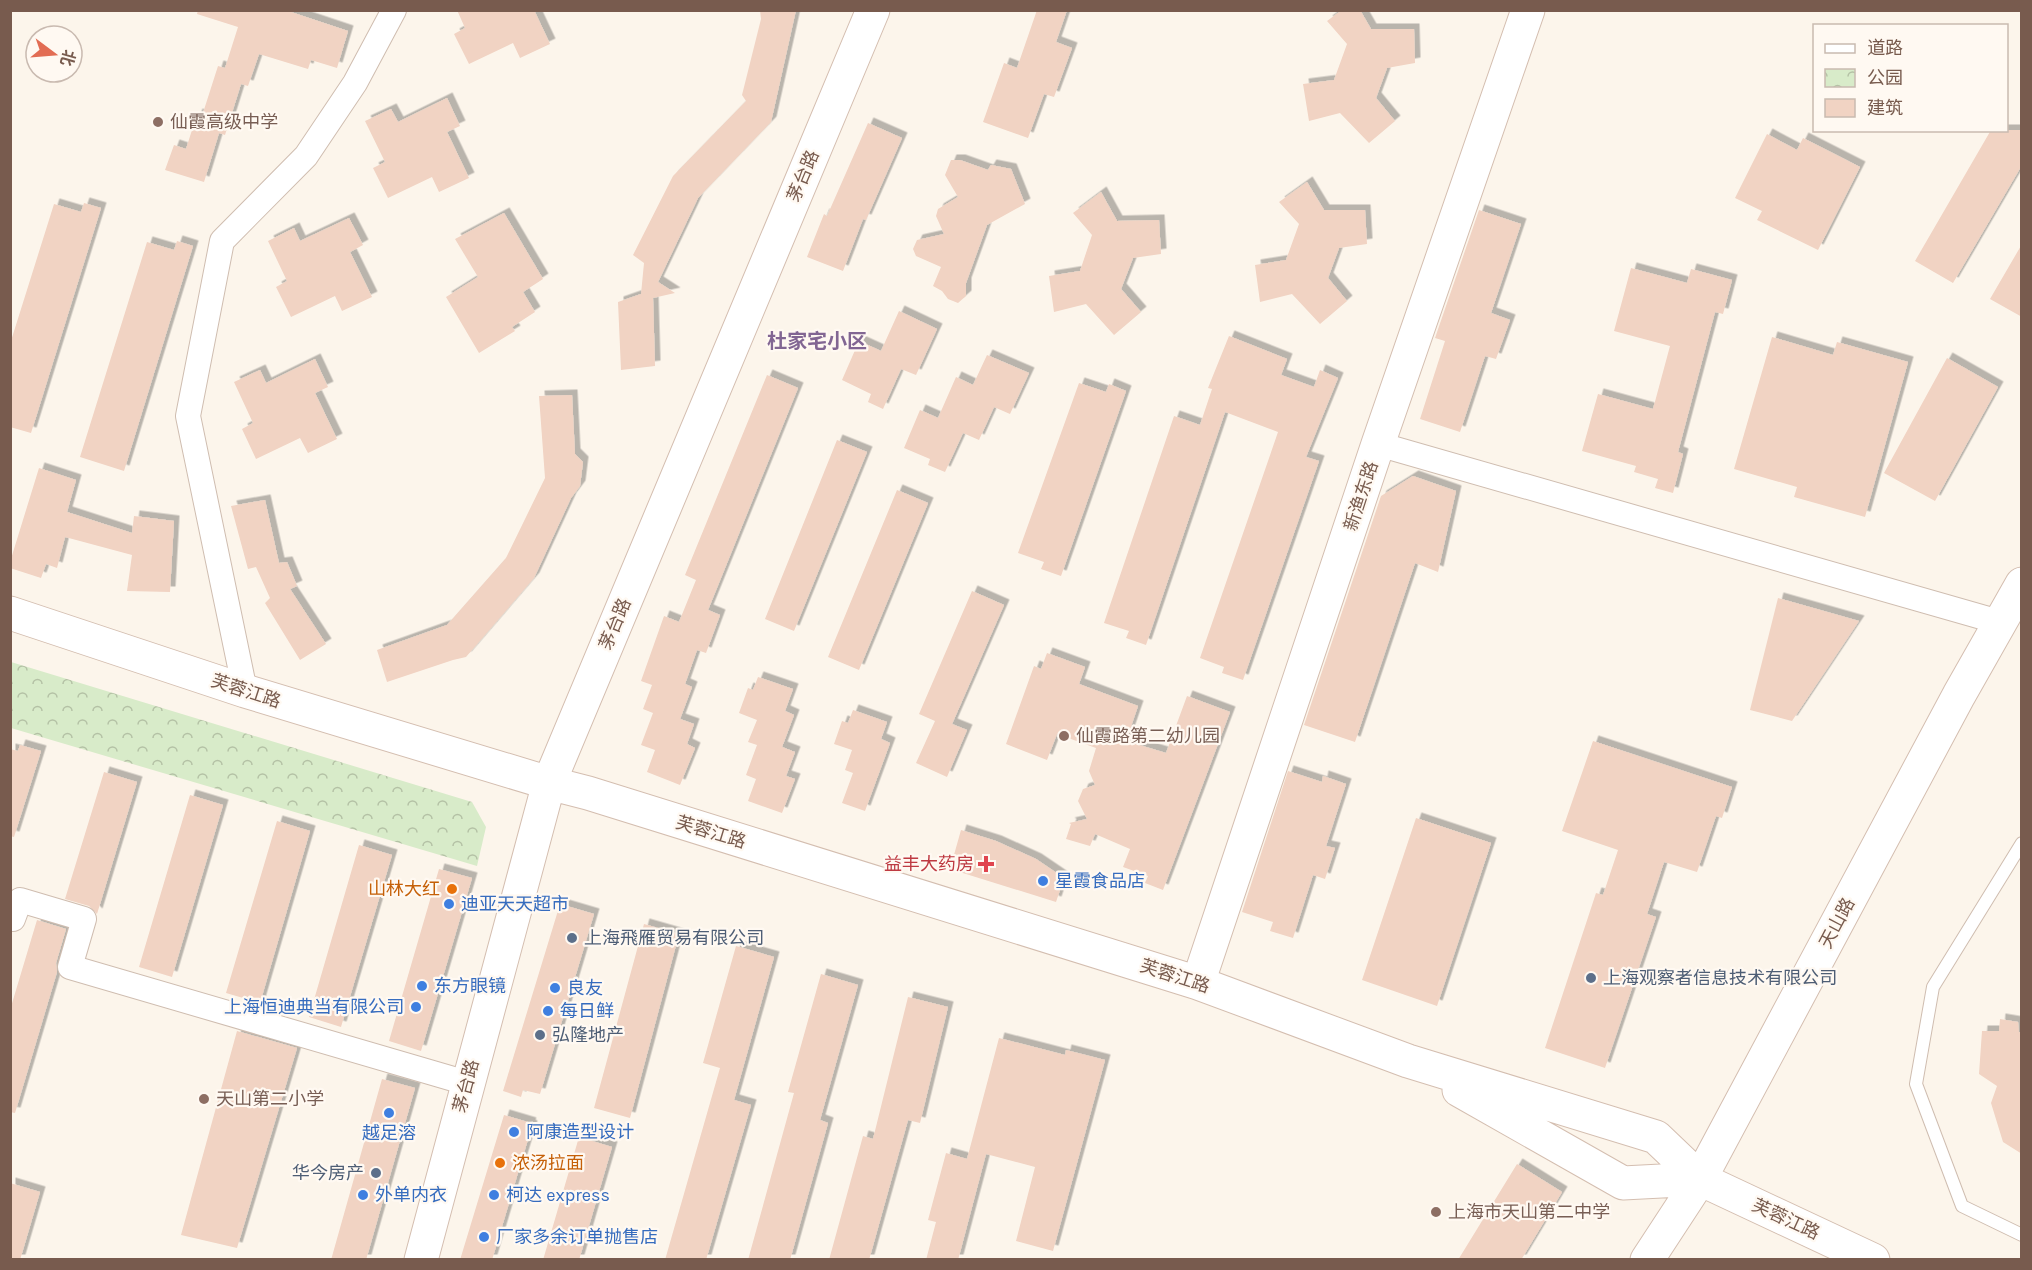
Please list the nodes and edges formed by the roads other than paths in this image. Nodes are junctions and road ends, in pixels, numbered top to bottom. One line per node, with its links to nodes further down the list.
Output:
1 (393, 10): 8 (street)
2 (873, 10): 9 (street, 茅台路)
3 (1528, 10): 4 (street, 新渔东路)
4 (1378, 444): 7 (street); 12 (street, 新渔东路)
5 (2022, 584): 7 (street, 天山路)
6 (10, 613): 8 (street, 芙蓉江路)
7 (1999, 622): 15 (street, 天山路)
8 (244, 691): 9 (street, 芙蓉江路)
9 (549, 783): 12 (street, 芙蓉江路); 14 (street, 茅台路)
10 (2022, 843): 16 (lane)
11 (10, 918): 14 (street)
12 (1198, 982): 13 (street, 芙蓉江路)
13 (1408, 1061): 15 (street, 芙蓉江路); 15 (street, 芙蓉江路)
14 (467, 1083): 17 (street, 茅台路)
15 (1700, 1179): 18 (street, 天山路); 19 (street, 芙蓉江路)
16 (2022, 1235)
17 (421, 1260)
18 (1647, 1260)
19 (1873, 1260)

